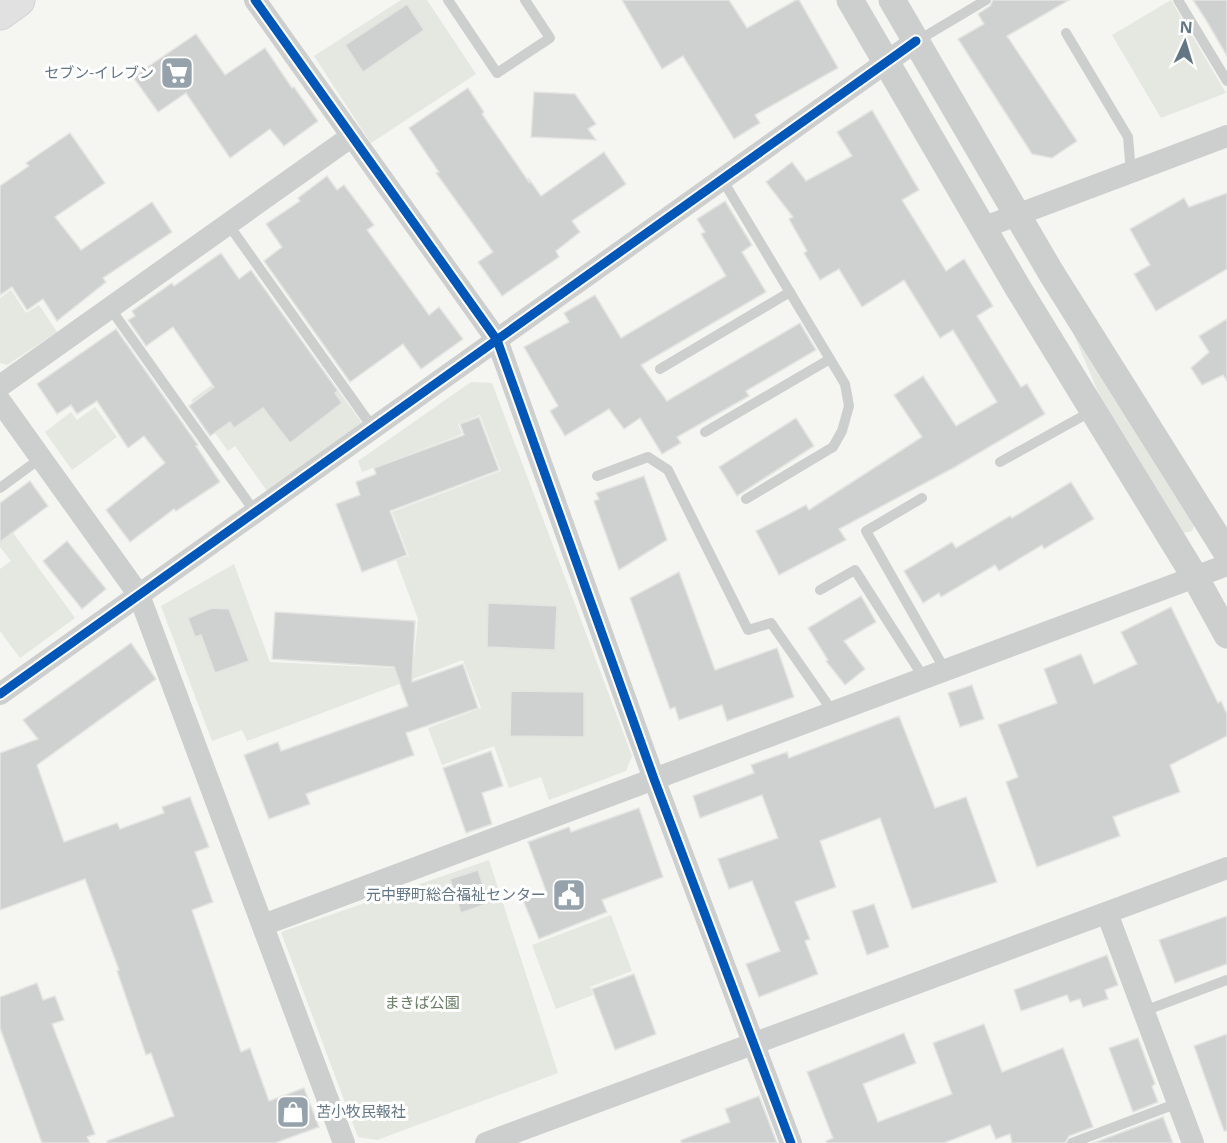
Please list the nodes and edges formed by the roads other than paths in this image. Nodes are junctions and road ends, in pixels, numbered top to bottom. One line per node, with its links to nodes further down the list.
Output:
1 (18, 0): 9 (highway)
2 (255, 0): 14 (street)
3 (448, 0): 4 (lane)
4 (525, 0)
5 (849, 0): 12 (street)
6 (892, 0): 11 (street)
7 (986, 0): 11 (lane)
8 (1178, 0): 13 (lane)
9 (0, 13)
10 (1066, 33): 16 (lane)
11 (916, 41): 12 (street); 18 (street)
12 (886, 62): 17 (street); 20 (street)
13 (1227, 81)
14 (352, 136): 19 (street); 23 (street)
15 (1227, 136): 16 (street)
16 (1131, 172): 18 (street)
17 (722, 179): 21 (lane); 23 (street)
18 (1017, 215): 20 (street); 38 (street)
19 (228, 225): 22 (street); 29 (lane)
20 (982, 228): 28 (street)
21 (790, 292): 24 (lane); 25 (lane)
22 (110, 308): 26 (street); 37 (lane)
23 (497, 340): 29 (street); 47 (street)
24 (830, 359): 30 (lane); 36 (lane)
25 (660, 369)
26 (0, 386)
27 (0, 401): 31 (street)
28 (1093, 410): 32 (lane); 40 (street)
29 (373, 428): 37 (street)
30 (705, 432)
31 (41, 458): 34 (lane); 42 (street)
32 (1000, 462)
33 (597, 476): 46 (lane)
34 (0, 488)
35 (922, 498): 44 (lane)
36 (746, 499)
37 (255, 512): 42 (street)
38 (1227, 553)
39 (1227, 565): 40 (street)
40 (1195, 577): 43 (street); 44 (street)
41 (820, 590): 44 (lane)
42 (139, 595): 45 (street); 50 (street)
43 (1227, 635)
44 (934, 674): 46 (street)
45 (0, 694)
46 (833, 712): 47 (street)
47 (654, 779): 50 (street); 53 (street)
48 (1227, 868): 49 (street)
49 (1107, 913): 52 (street); 53 (street)
50 (263, 925): 55 (street)
51 (1227, 980): 52 (lane)
52 (1144, 1011): 54 (street)
53 (754, 1044): 56 (street); 57 (street)
54 (1179, 1103): 58 (lane); 59 (street)
55 (344, 1143)
56 (486, 1143)
57 (791, 1143)
58 (1072, 1143)
59 (1193, 1143)

